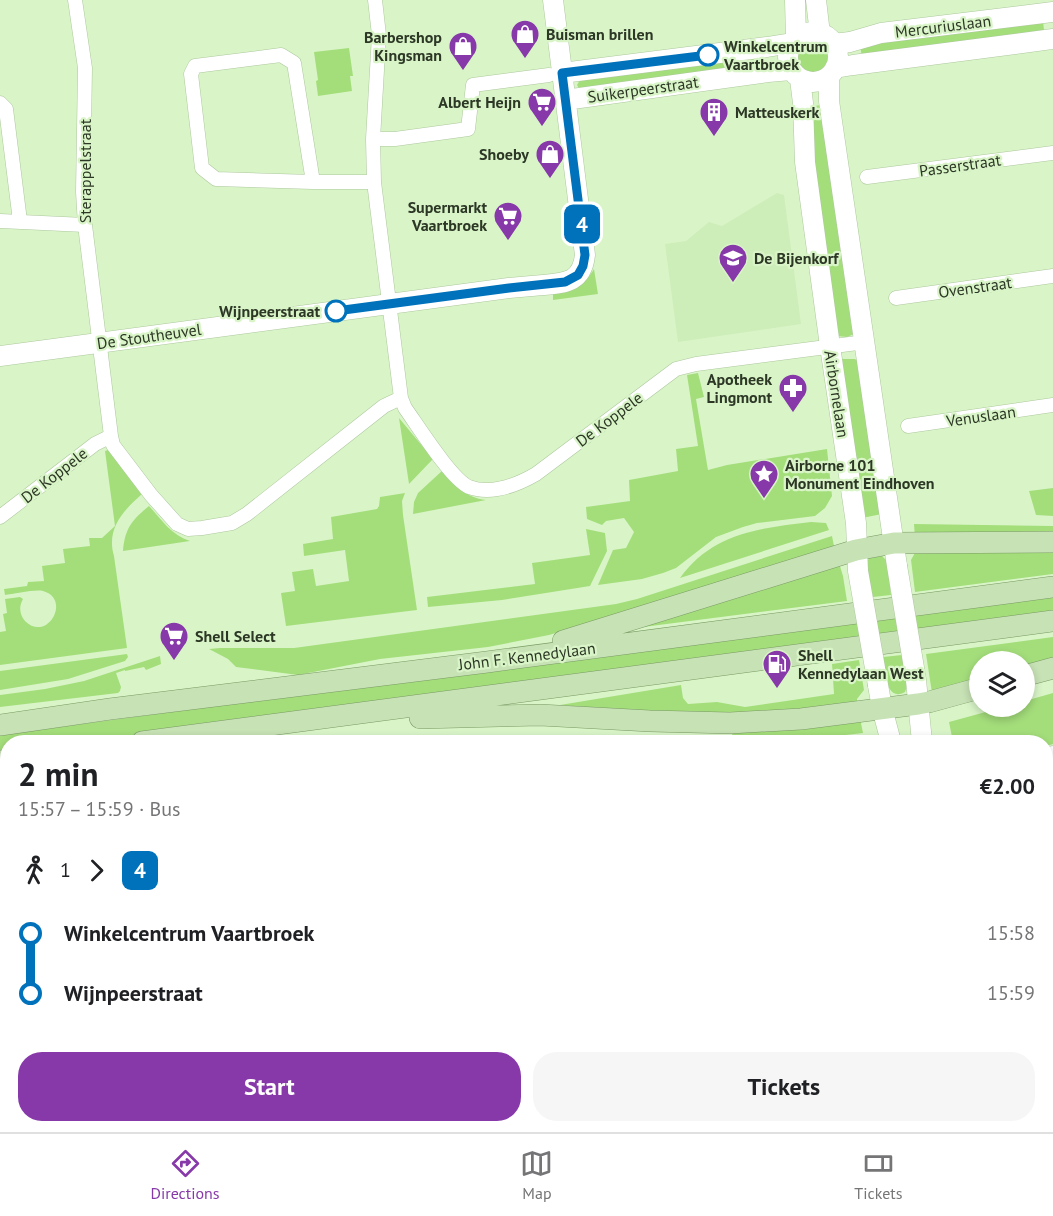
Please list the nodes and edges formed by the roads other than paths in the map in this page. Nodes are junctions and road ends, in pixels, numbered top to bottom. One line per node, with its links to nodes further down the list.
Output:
1 (75, 0): 22 (street, Sterappelstraat)
2 (375, 0): 15 (street)
3 (553, 0): 11 (street)
4 (795, 0): 8 (street)
5 (816, 0): 7 (street)
6 (1051, 12): 7 (street, Mercuriuslaan); 9 (street)
7 (827, 39): 8 (street); 10 (street)
8 (794, 41): 11 (street, Suikerpeerstraat); 12 (street)
9 (1053, 41): 10 (street, Mercuriuslaan)
10 (832, 72): 12 (street); 26 (street)
11 (556, 74): 13 (street); 15 (street)
12 (796, 74): 13 (street, Suikerpeerstraat); 28 (street, Airbornelaan)
13 (566, 100): 25 (street, De Stoutheuvel)
14 (0, 103): 21 (street)
15 (373, 139): 19 (street)
16 (1053, 153): 17 (street, Passerstraat)
17 (867, 177)
18 (313, 182): 18 (street); 19 (street)
19 (374, 182): 25 (street)
20 (0, 221): 21 (street)
21 (20, 221): 22 (street)
22 (85, 225): 27 (street, Sterappelstraat)
23 (1053, 276): 24 (street, Ovenstraat)
24 (896, 298)
25 (390, 304): 27 (street, De Stoutheuvel); 30 (street, De Koppele)
26 (864, 342): 28 (street, De Koppele); 36 (street)
27 (99, 343): 29 (street, De Stoutheuvel); 33 (street)
28 (830, 346): 30 (street, De Koppele); 37 (street, Airbornelaan)
29 (0, 356)
30 (401, 398): 33 (street)
31 (1053, 405): 32 (street, Venuslaan)
32 (908, 426)
33 (111, 436): 34 (street, De Koppele)
34 (0, 517)
35 (1053, 542): 36 (main road)
36 (894, 543): 37 (main road); 44 (street, bridge)
37 (856, 550): 40 (main road); 45 (street, Airbornelaan, bridge)
38 (1053, 586): 40 (main road, John F. Kennedylaan)
39 (1053, 621): 46 (main road)
40 (487, 662): 47 (main road, John F. Kennedylaan)
41 (1053, 668): 42 (main road)
42 (1035, 673)
43 (969, 691): 44 (main road)
44 (918, 704): 45 (main road); 50 (street)
45 (882, 708): 46 (main road); 49 (street, Airbornelaan)
46 (357, 714): 48 (main road)
47 (0, 725)
48 (196, 735)
49 (889, 735)
50 (921, 735)

